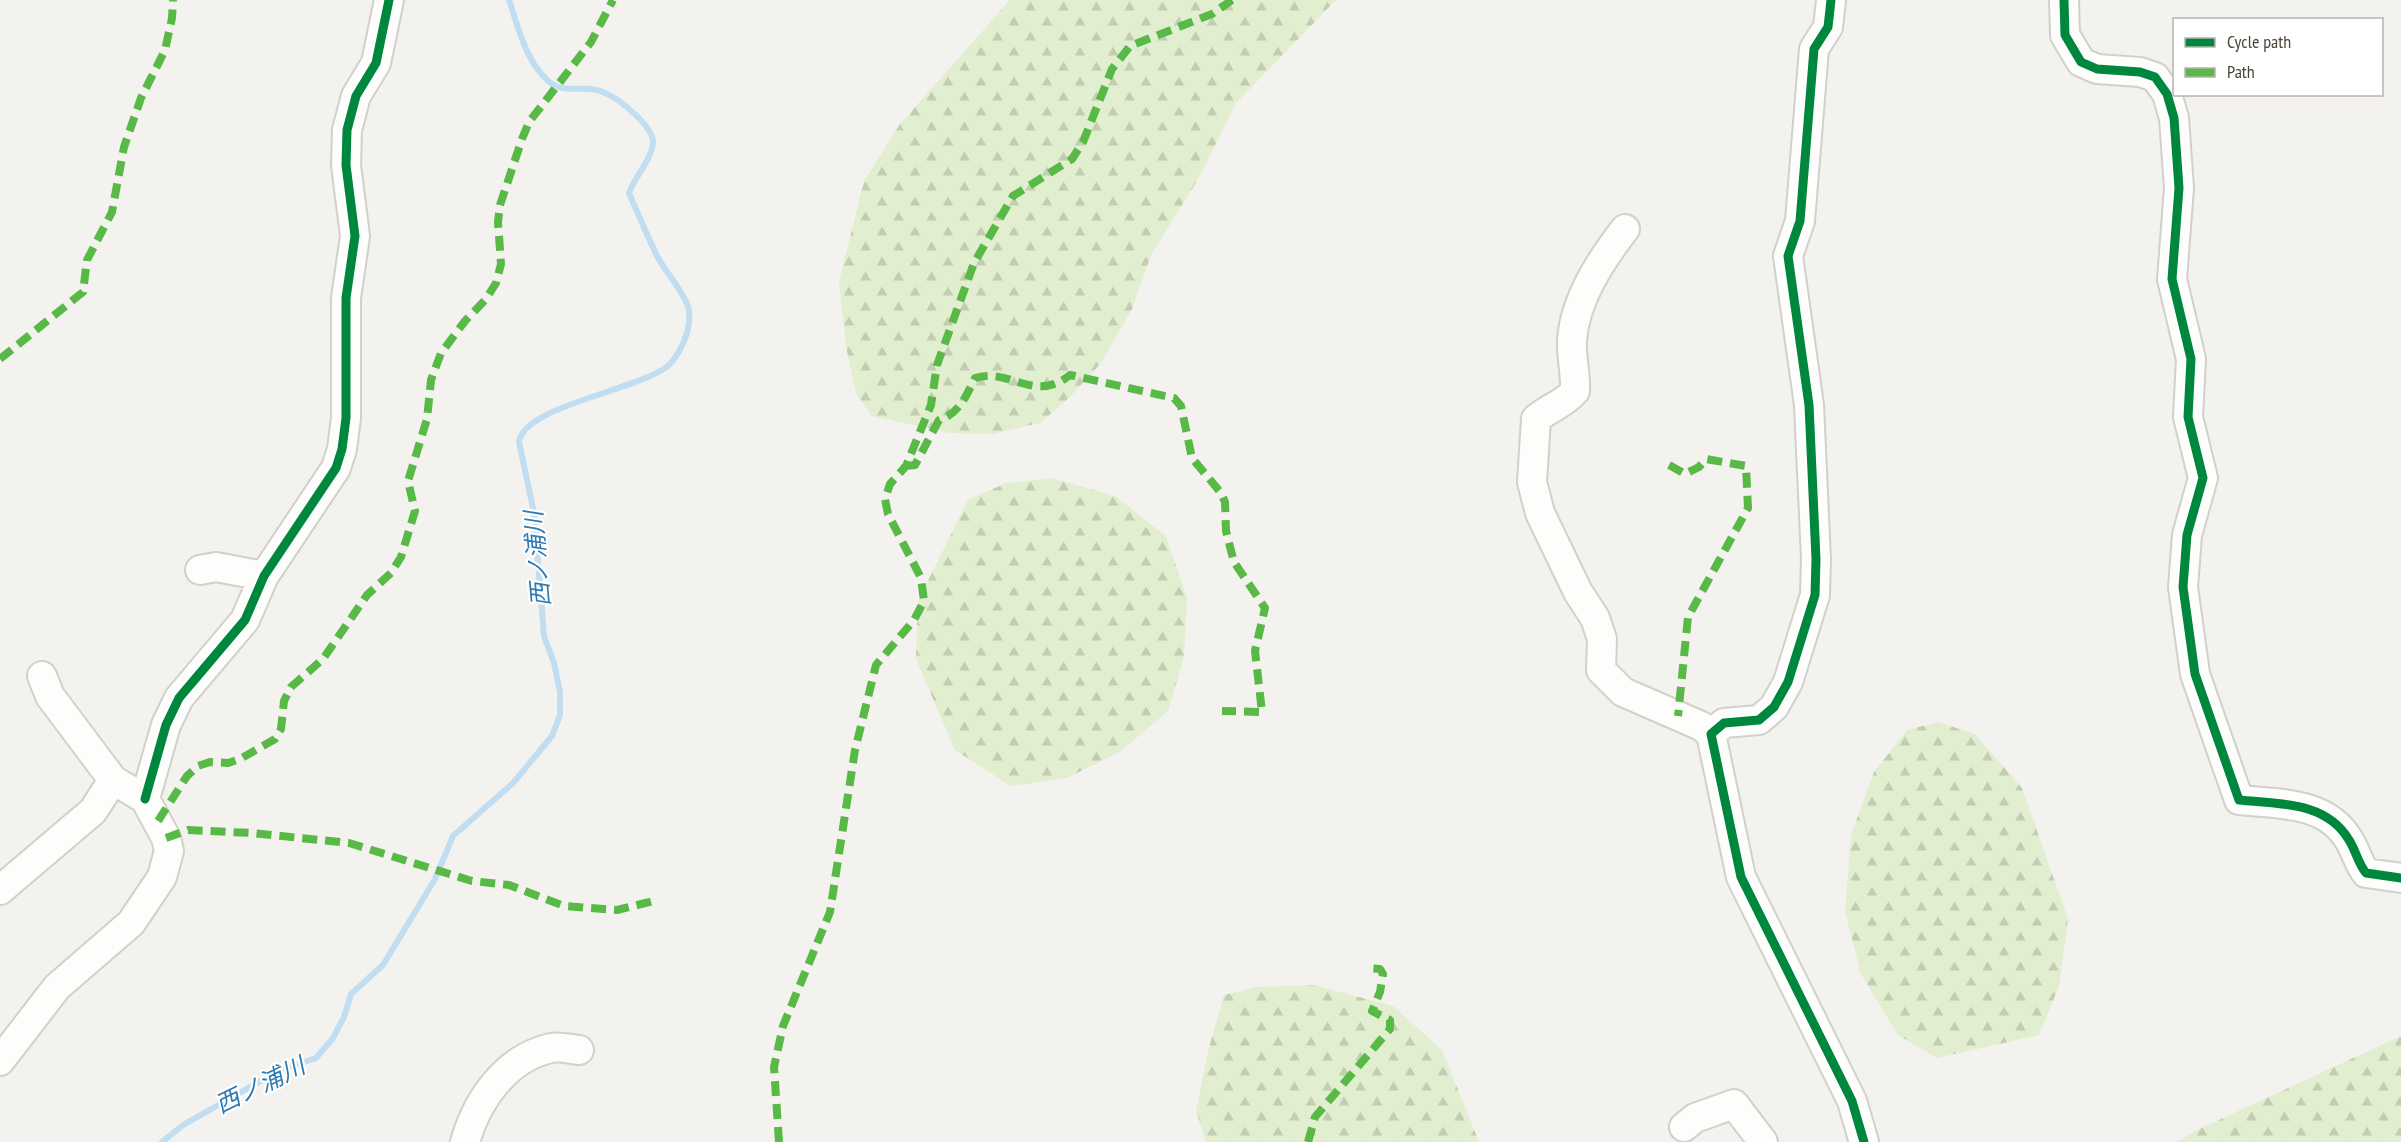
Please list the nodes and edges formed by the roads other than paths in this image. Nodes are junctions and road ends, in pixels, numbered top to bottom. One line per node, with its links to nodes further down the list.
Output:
1 (389, 0): 6 (street)
2 (1831, 0): 8 (street)
3 (2064, 0): 11 (street)
4 (1625, 229): 8 (street)
5 (200, 570): 6 (street)
6 (264, 576): 10 (street)
7 (42, 676): 9 (street)
8 (1711, 734): 18 (street)
9 (113, 780): 10 (street); 12 (street)
10 (145, 799): 14 (street)
11 (2401, 878)
12 (0, 890)
13 (579, 1050): 16 (street)
14 (0, 1061)
15 (1684, 1127): 17 (street)
16 (465, 1142)
17 (1763, 1142)
18 (1864, 1142)

